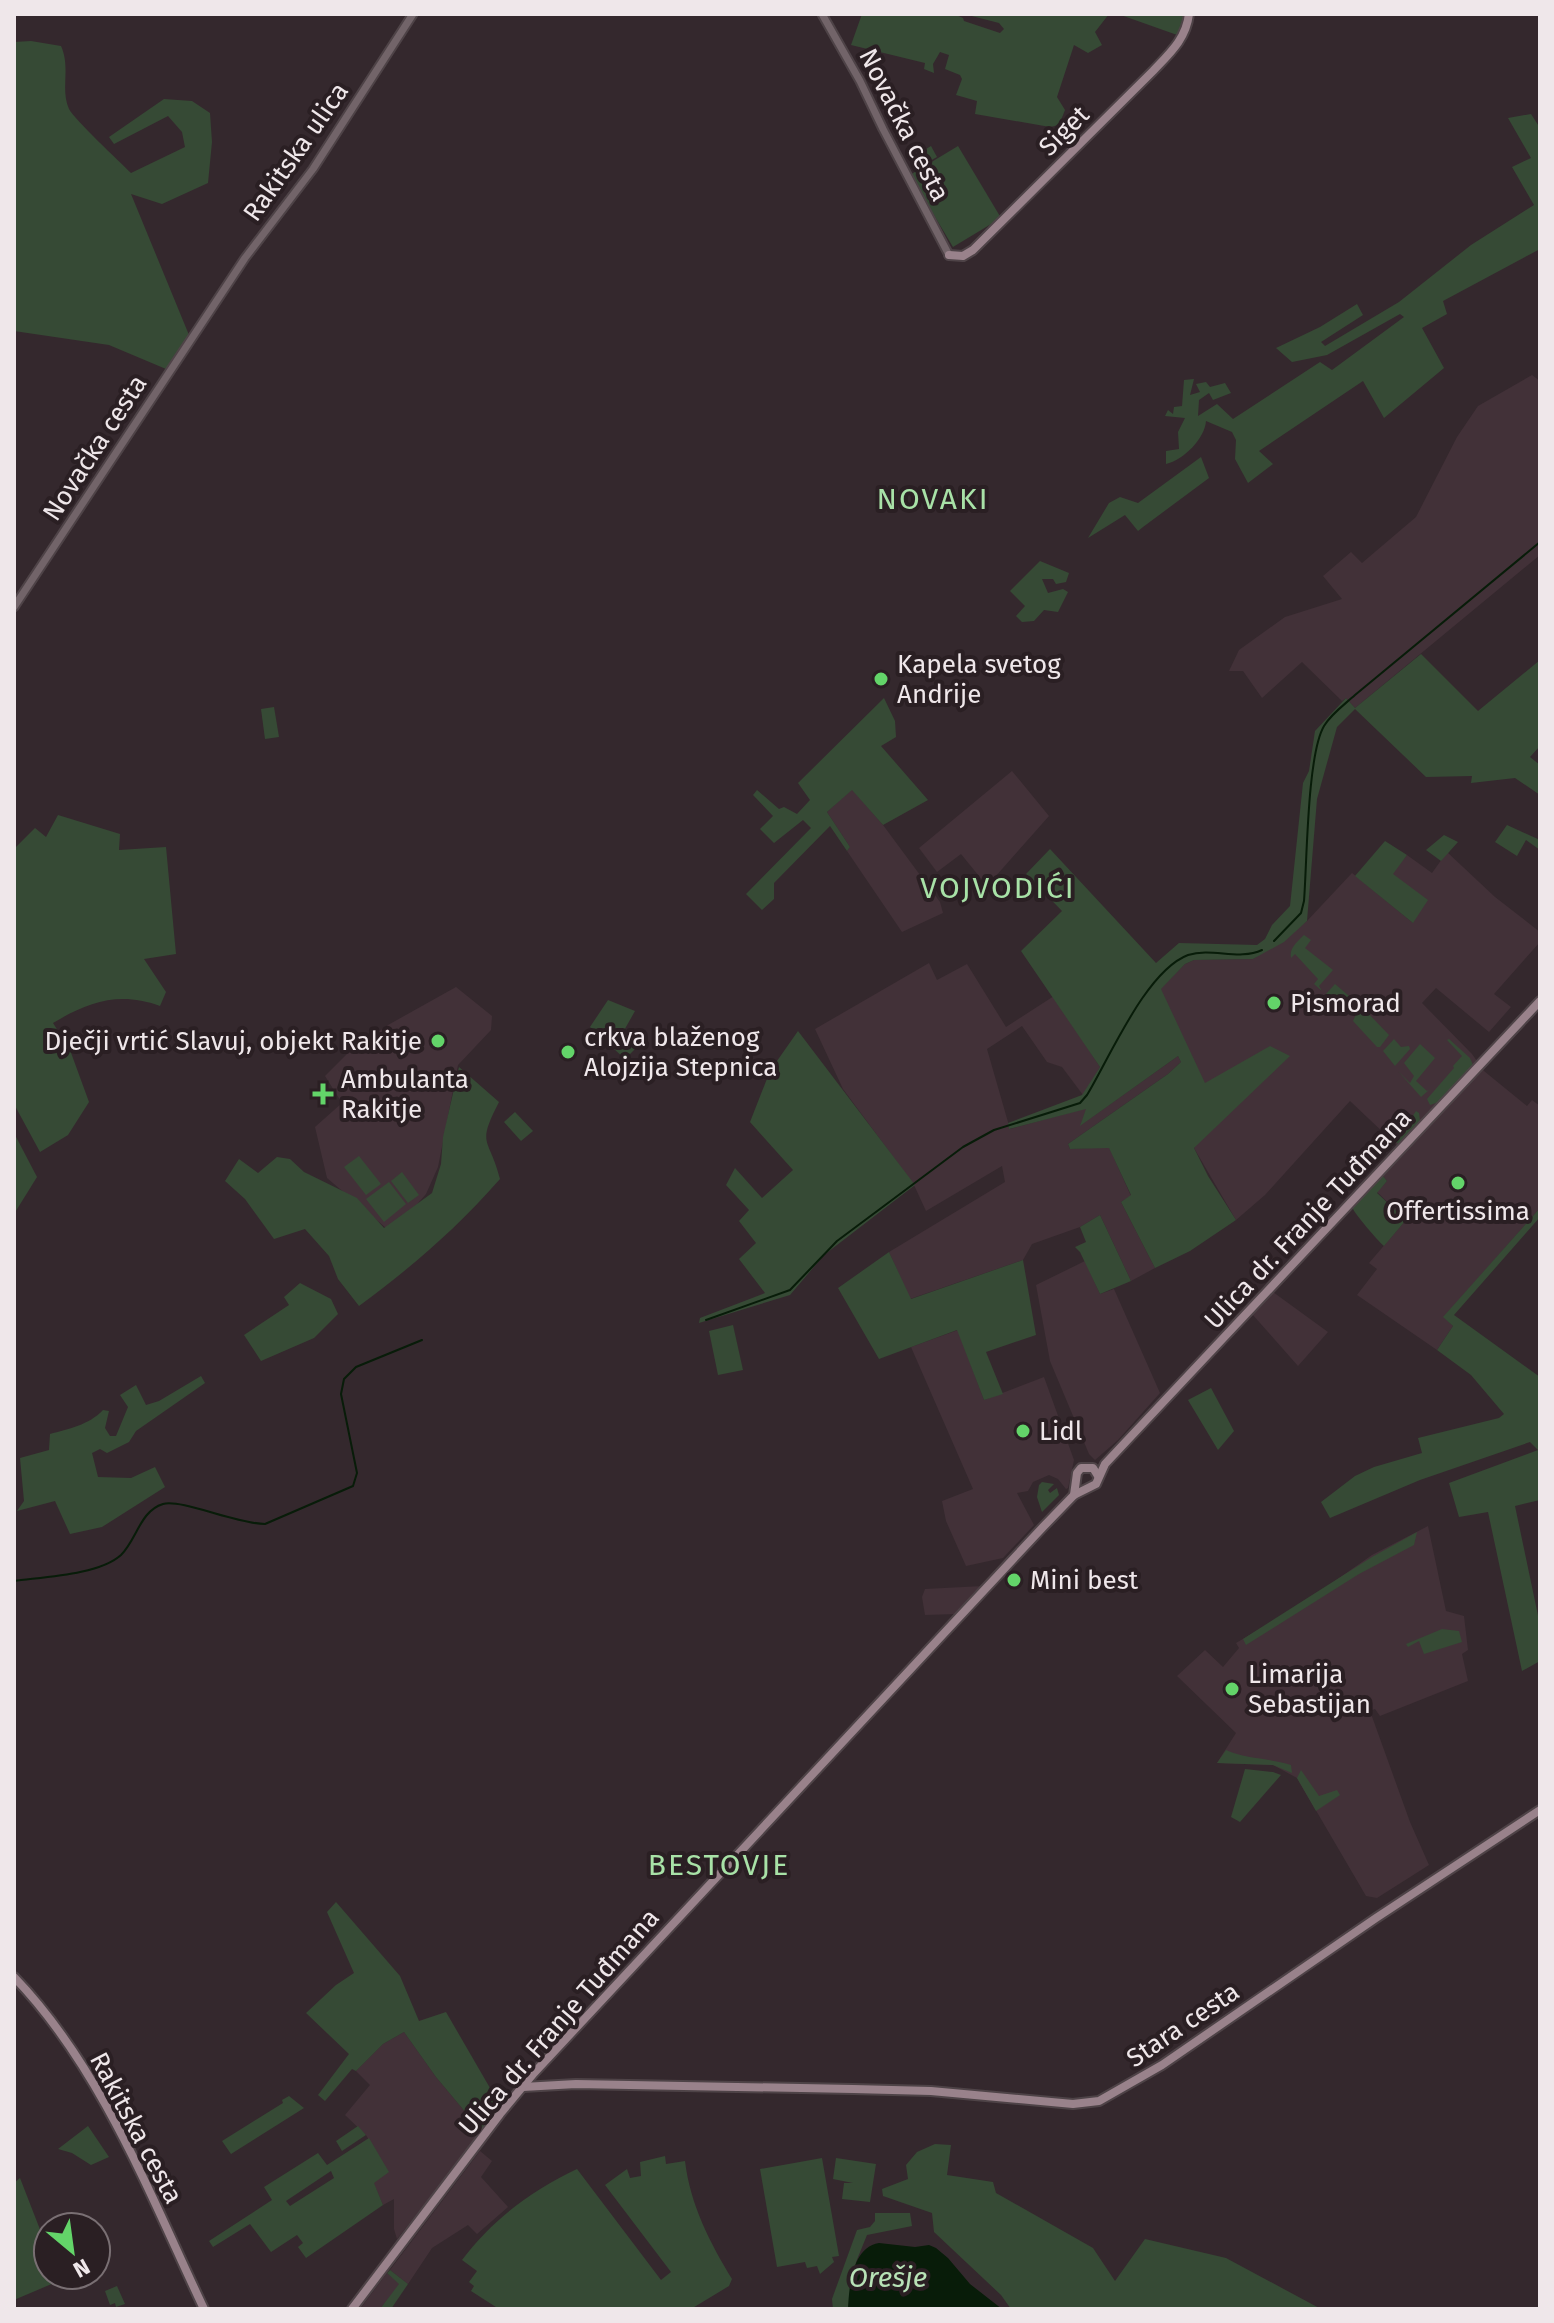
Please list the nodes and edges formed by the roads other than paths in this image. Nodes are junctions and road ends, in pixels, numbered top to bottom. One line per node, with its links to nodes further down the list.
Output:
1 (413, 14): 5 (street, Rakitska ulica)
2 (822, 14): 4 (street, Novačka cesta)
3 (1189, 14): 4 (main road, Siget)
4 (949, 255)
5 (209, 312): 6 (street, Novačka cesta)
6 (14, 607)
7 (1540, 1001): 8 (main road, Ulica dr. Franje Tuđmana)
8 (1105, 1464): 9 (main road, Ulica dr. Franje Tuđmana); 10 (main road, Ulica dr. Franje Tuđmana)
9 (1093, 1468): 10 (main road); 11 (main road)
10 (1098, 1476): 12 (main road)
11 (1076, 1480): 12 (main road); 13 (main road)
12 (1086, 1488): 13 (main road, Ulica dr. Franje Tuđmana)
13 (1074, 1495): 16 (main road, Ulica dr. Franje Tuđmana)
14 (1540, 1810): 16 (main road, Stara cesta)
15 (14, 1977): 17 (main road, Rakitska cesta)
16 (522, 2087): 18 (main road, Ulica dr. Franje Tuđmana)
17 (204, 2309)
18 (352, 2309)

